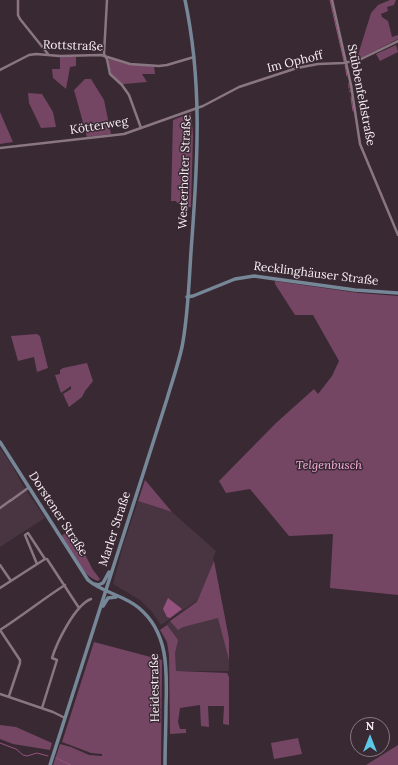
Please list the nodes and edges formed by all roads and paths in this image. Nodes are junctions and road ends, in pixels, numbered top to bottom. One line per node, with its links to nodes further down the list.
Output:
1 (18, 0): 6 (street)
2 (106, 0): 7 (street)
3 (185, 0): 8 (main road, Westerholter Straße)
4 (332, 0): 9 (street, Stübbenfeldstraße)
5 (398, 41): 9 (street, Im Ophoff)
6 (48, 55): 7 (street, Rottstraße); 10 (street, Rottstraße)
7 (106, 56): 8 (street, Rottstraße); 12 (street)
8 (194, 56): 11 (main road, Westerholter Straße)
9 (346, 63): 11 (street, Im Ophoff); 14 (street, Stübbenfeldstraße)
10 (0, 70)
11 (197, 108): 12 (street, Kötterweg); 16 (main road, Westerholter Straße)
12 (141, 128): 13 (street, Kötterweg)
13 (0, 148)
14 (398, 235)
15 (398, 293): 16 (main road, Recklinghäuser Straße)
16 (187, 297): 23 (main road, Marler Straße)
17 (0, 442): 18 (main road, Dorstener Straße)
18 (28, 488): 19 (street); 24 (main road, Dorstener Straße)
19 (0, 508)
20 (46, 559): 21 (street); 21 (street); 26 (street)
21 (37, 564): 25 (street)
22 (0, 565): 25 (street)
23 (114, 565): 24 (main road); 28 (main road, Marler Straße)
24 (88, 580): 28 (main road, Dorstener Straße)
25 (11, 581): 27 (street)
26 (65, 586): 31 (street); 33 (street)
27 (0, 588)
28 (106, 591): 30 (main road, Heidestraße); 32 (main road, Marler Straße)
29 (91, 599): 31 (street)
30 (128, 600): 32 (main road); 39 (main road, Heidestraße)
31 (79, 608): 36 (street)
32 (97, 618): 37 (main road, Marler Straße)
33 (0, 630): 35 (street)
34 (0, 694): 35 (street)
35 (8, 696): 36 (street)
36 (42, 708): 37 (street)
37 (65, 718): 38 (main road, Marler Straße)
38 (50, 765)
39 (165, 765)

